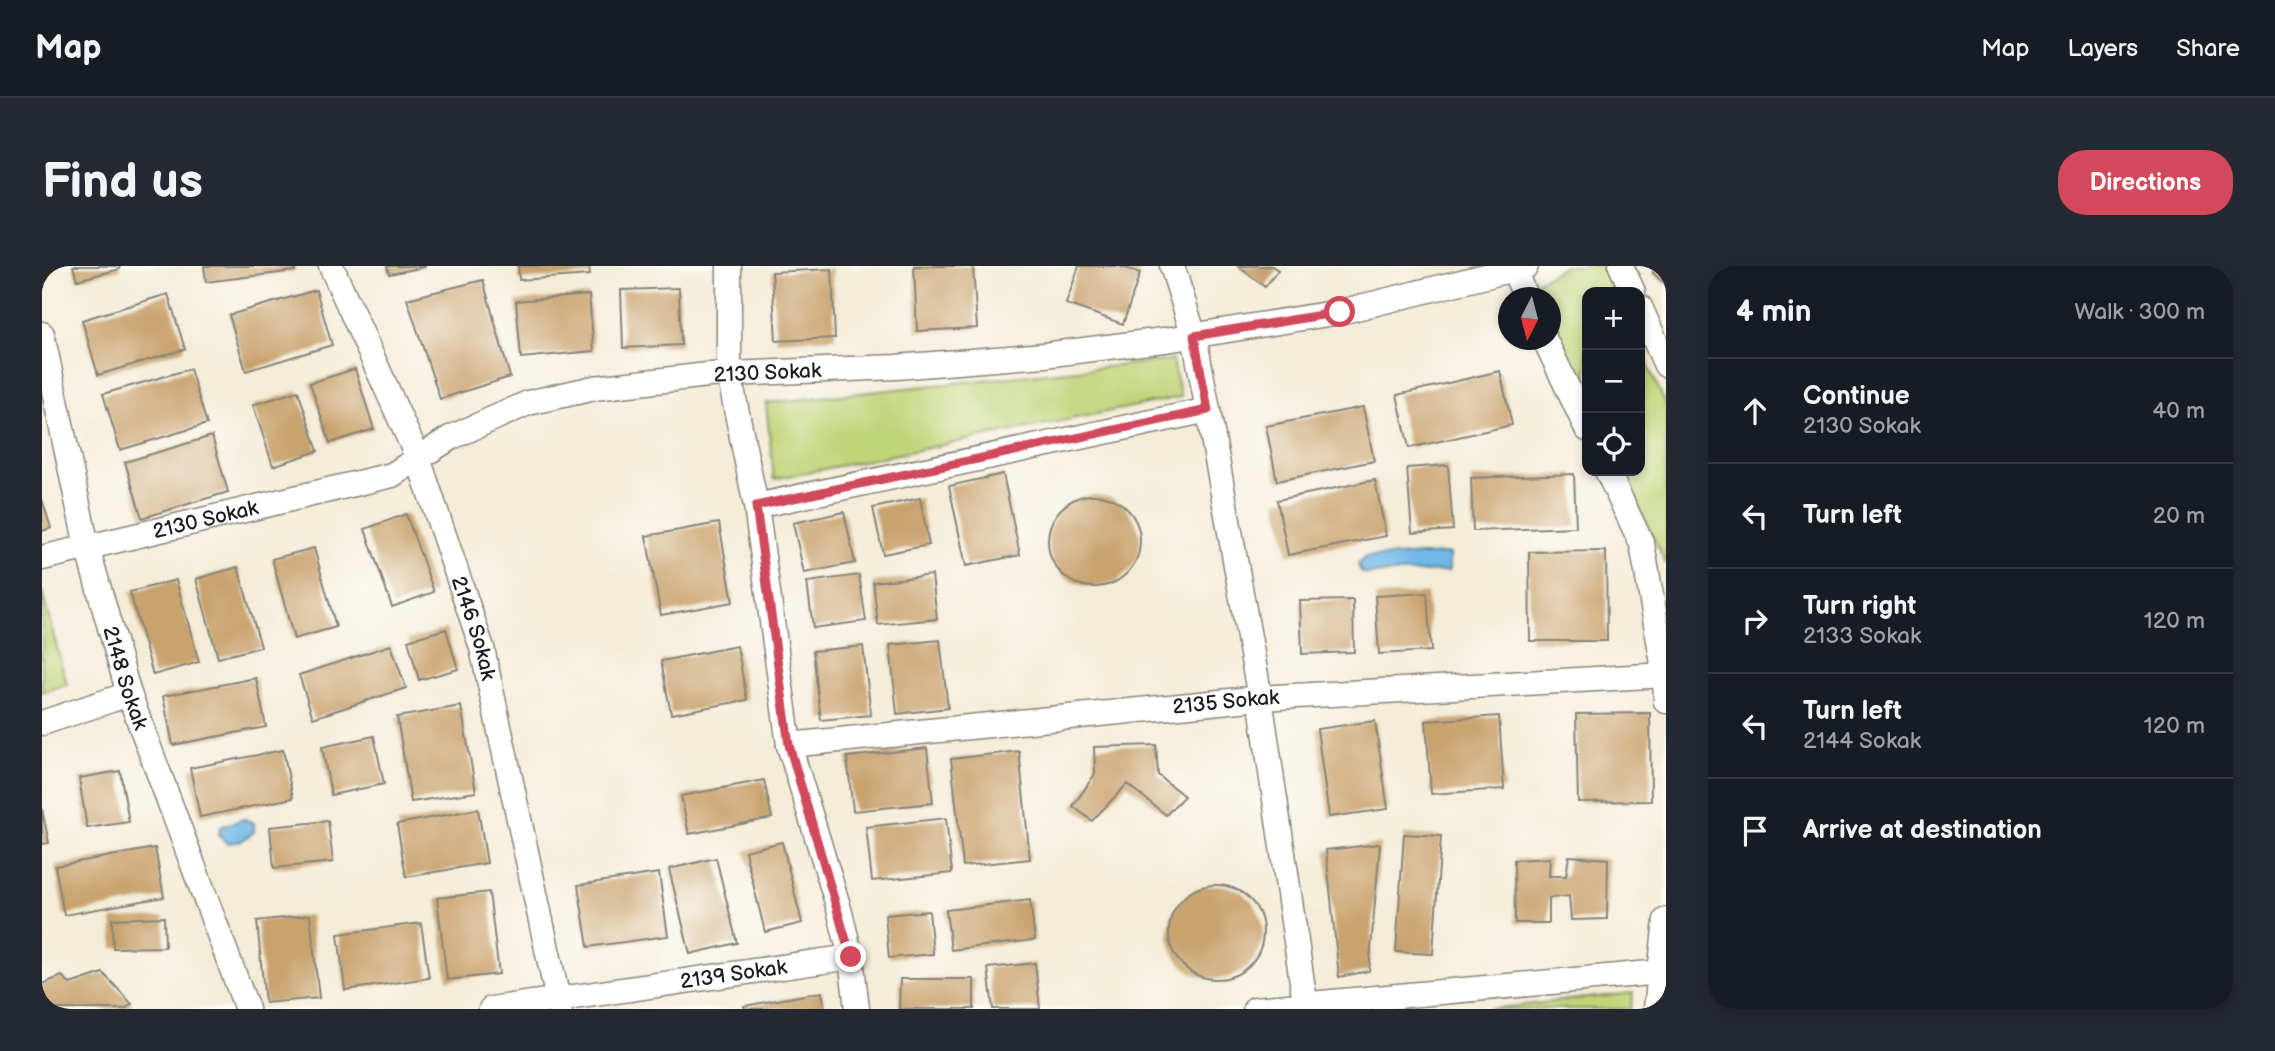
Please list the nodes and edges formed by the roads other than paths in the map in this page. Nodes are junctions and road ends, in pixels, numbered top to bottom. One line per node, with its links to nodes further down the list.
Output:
1 (331, 266): 16 (street, 2146 Sokak)
2 (729, 266): 13 (street)
3 (1172, 266): 10 (street)
4 (1621, 266): 7 (street)
5 (1517, 268): 6 (street); 10 (street, 2130 Sokak)
6 (1523, 287)
7 (1631, 287)
8 (1645, 318): 12 (street)
9 (42, 334): 19 (street, 2148 Sokak)
10 (1194, 336): 13 (street, 2130 Sokak); 14 (street)
11 (1550, 350): 15 (street)
12 (1666, 365)
13 (729, 374): 16 (street, 2130 Sokak); 18 (street)
14 (1208, 410): 18 (street); 23 (street)
15 (1582, 418)
16 (418, 458): 19 (street, 2130 Sokak); 30 (street, 2146 Sokak)
17 (1609, 476): 21 (street)
18 (756, 506): 26 (street)
19 (87, 547): 20 (street, 2130 Sokak); 22 (street, 2148 Sokak)
20 (42, 558)
21 (1666, 675): 23 (street, 2135 Sokak); 24 (street)
22 (130, 694): 25 (street); 32 (street, 2148 Sokak)
23 (1260, 698): 26 (street, 2135 Sokak); 31 (street)
24 (1666, 701)
25 (42, 723)
26 (789, 745): 28 (street)
27 (1666, 920): 29 (street)
28 (851, 957): 30 (street, 2139 Sokak); 34 (street)
29 (1661, 972): 31 (street); 36 (street)
30 (559, 1003): 33 (street, 2139 Sokak)
31 (1306, 1006): 35 (street)
32 (247, 1009)
33 (491, 1009)
34 (857, 1009)
35 (1255, 1009)
36 (1656, 1009)

